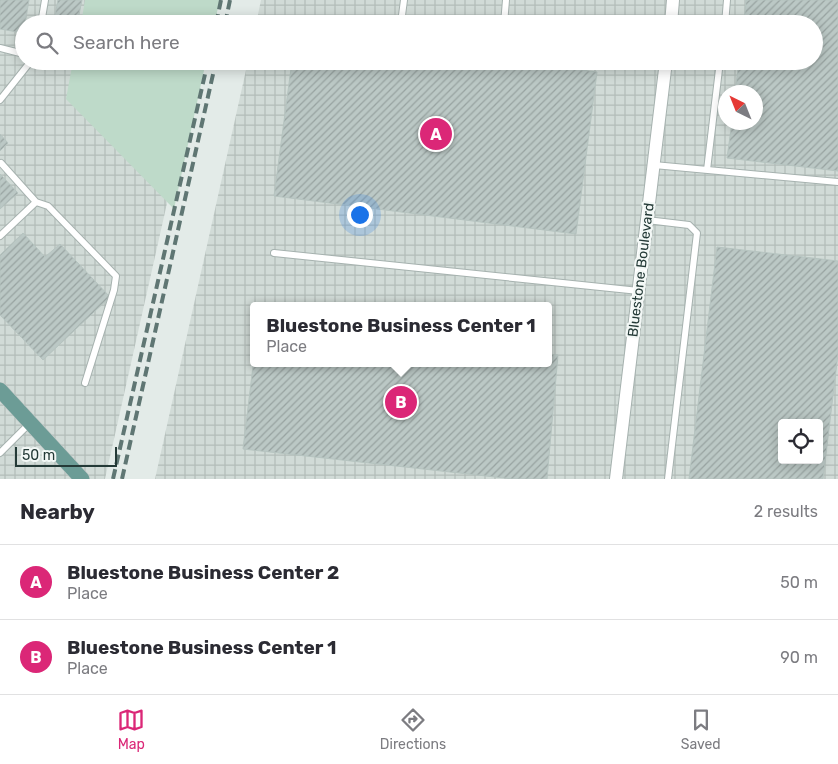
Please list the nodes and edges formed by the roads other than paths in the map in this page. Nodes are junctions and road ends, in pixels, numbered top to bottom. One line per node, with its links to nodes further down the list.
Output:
1 (45, 0): 6 (lane)
2 (404, 0): 7 (lane)
3 (506, 0): 8 (lane)
4 (674, 0): 9 (street)
5 (728, 0): 10 (lane)
6 (42, 15)
7 (402, 15)
8 (505, 15)
9 (672, 15)
10 (726, 15)
11 (0, 48): 12 (lane)
12 (15, 52)
13 (24, 70): 16 (lane)
14 (665, 70): 18 (street, Bluestone Boulevard)
15 (719, 70): 19 (lane)
16 (0, 100)
17 (2, 163): 21 (lane)
18 (654, 165): 19 (lane); 22 (street, Bluestone Boulevard)
19 (707, 170): 20 (lane)
20 (838, 182)
21 (36, 202): 23 (lane); 26 (lane)
22 (647, 220): 25 (street, Bluestone Boulevard); 32 (lane)
23 (0, 236)
24 (274, 253): 25 (lane)
25 (639, 291): 31 (street, Bluestone Boulevard)
26 (85, 383)
27 (0, 390): 28 (main road)
28 (30, 423): 29 (lane); 30 (main road)
29 (0, 453)
30 (82, 479)
31 (616, 479)
32 (668, 479)

